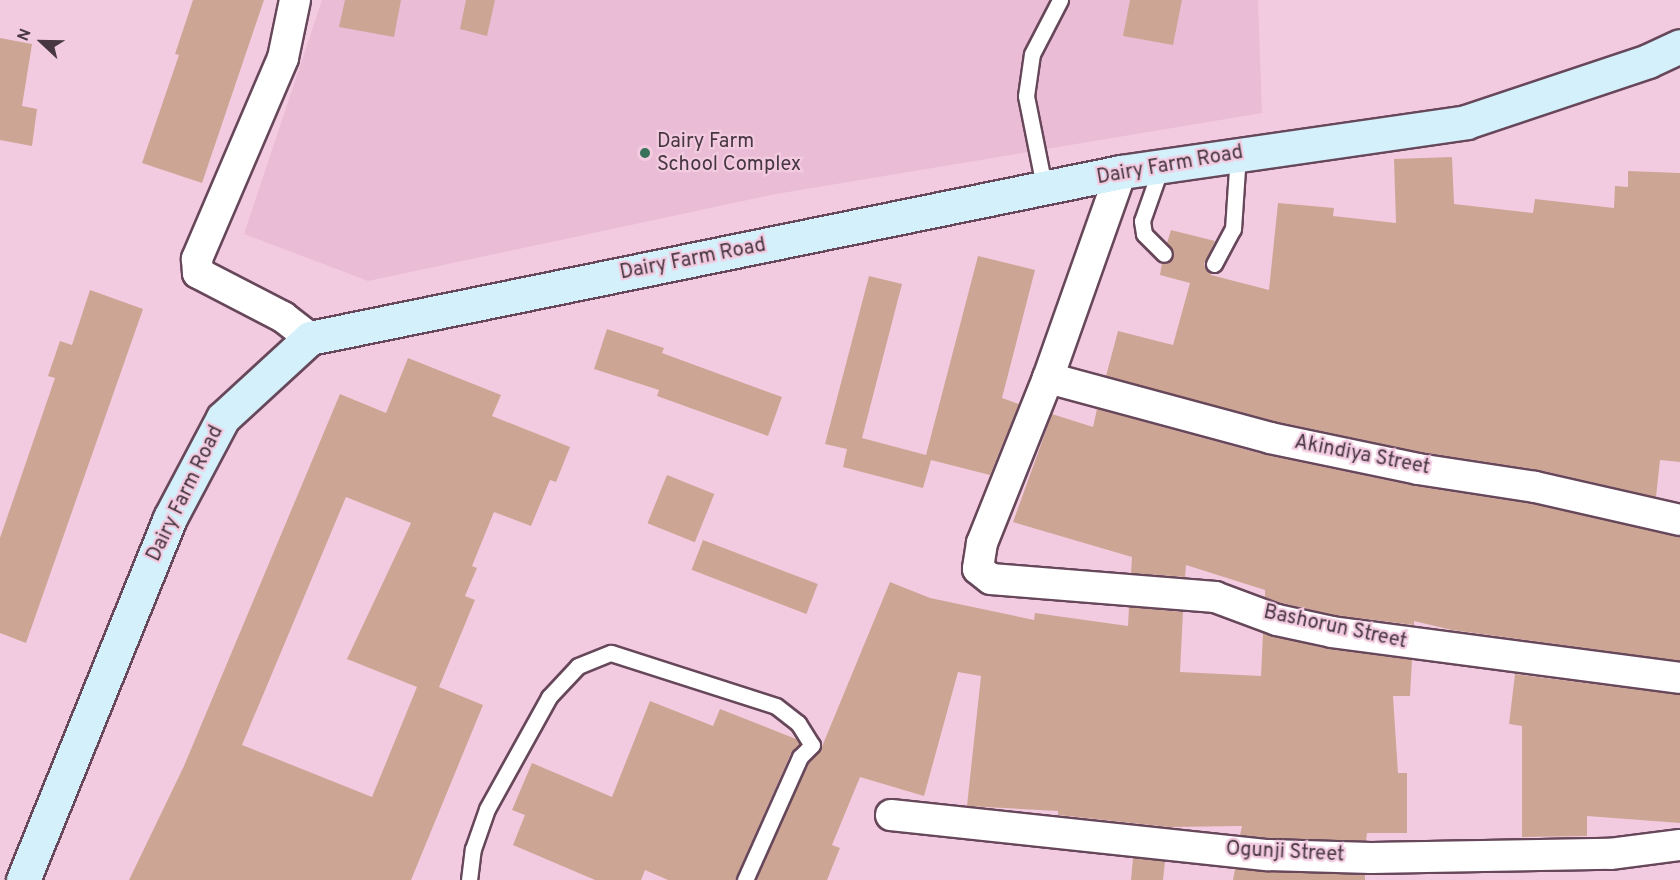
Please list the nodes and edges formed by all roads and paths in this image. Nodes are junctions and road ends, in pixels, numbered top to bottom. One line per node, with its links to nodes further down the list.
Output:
1 (294, 0): 10 (street)
2 (1060, 0): 7 (lane)
3 (1680, 46): 4 (main road, Dairy Farm Road)
4 (1238, 154): 5 (main road, Dairy Farm Road); 9 (lane)
5 (1161, 167): 6 (main road, Dairy Farm Road); 8 (lane)
6 (1121, 172): 7 (main road, Dairy Farm Road); 11 (street)
7 (1045, 190): 10 (main road, Dairy Farm Road)
8 (1164, 254)
9 (1214, 264)
10 (310, 338): 16 (main road, Dairy Farm Road)
11 (1048, 378): 12 (street, Akindiya Street); 13 (street, Bashorun Street)
12 (1680, 520)
13 (1680, 678)
14 (891, 814): 15 (street, Ogunji Street)
15 (1680, 845)
16 (22, 880)
17 (469, 880): 18 (lane)
18 (745, 880)

